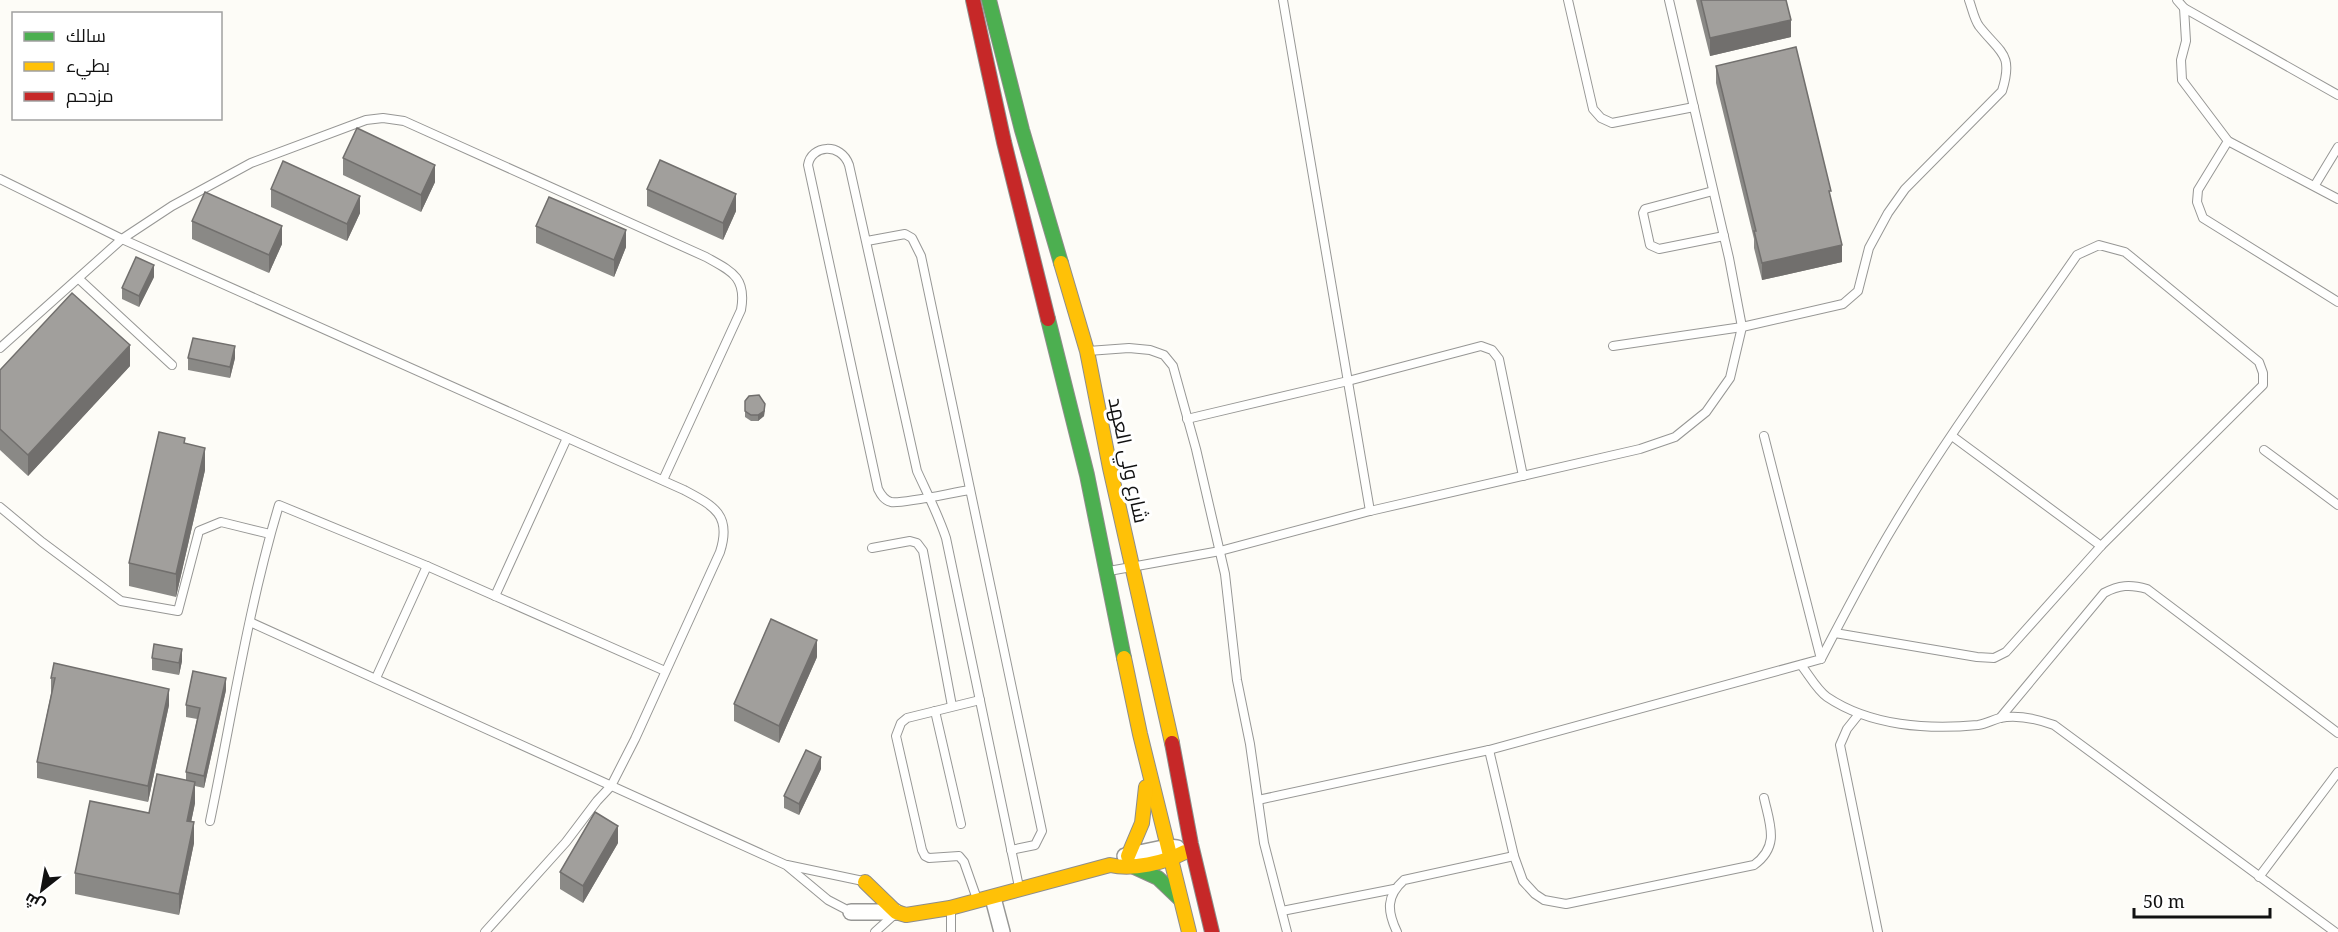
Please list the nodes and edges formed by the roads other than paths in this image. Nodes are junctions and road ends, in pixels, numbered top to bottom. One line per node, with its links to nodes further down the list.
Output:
1 (973, 0): 46 (main road)
2 (989, 0): 25 (main road, شارع ولي العهد)
3 (1283, 0): 27 (lane)
4 (1568, 0): 10 (lane)
5 (1669, 0): 10 (lane)
6 (1969, 0): 22 (lane)
7 (2177, 0): 8 (lane)
8 (2184, 8): 9 (lane); 11 (lane)
9 (2338, 95)
10 (1694, 107): 15 (lane)
11 (2228, 141): 14 (lane); 21 (lane)
12 (2338, 147): 14 (lane)
13 (0, 180): 18 (lane)
14 (2315, 185): 16 (lane)
15 (1713, 191): 17 (lane); 17 (lane)
16 (2338, 199)
17 (1724, 236): 22 (lane)
18 (122, 239): 20 (lane); 31 (lane); 34 (lane)
19 (867, 241): 35 (lane); 36 (lane); 36 (lane)
20 (79, 279): 24 (lane); 26 (lane)
21 (2337, 298)
22 (1742, 327): 23 (lane); 33 (lane)
23 (1613, 346)
24 (0, 348)
25 (1086, 351): 28 (lane); 45 (main road, شارع ولي العهد)
26 (172, 364)
27 (1348, 381): 28 (lane); 33 (lane); 39 (lane)
28 (1187, 419): 43 (lane)
29 (1764, 436): 50 (lane)
30 (1952, 436): 41 (lane); 41 (lane); 49 (lane)
31 (567, 438): 34 (lane); 47 (lane)
32 (2264, 450): 37 (lane)
33 (1523, 476): 39 (lane)
34 (663, 480): 52 (lane)
35 (970, 490): 36 (lane); 68 (lane)
36 (928, 497): 54 (lane)
37 (2338, 505)
38 (0, 507): 40 (lane)
39 (1370, 511): 43 (lane)
40 (270, 534): 44 (lane); 48 (lane)
41 (2101, 546): 49 (lane)
42 (872, 548): 55 (lane)
43 (1220, 550): 45 (lane); 65 (lane)
44 (427, 566): 47 (lane); 53 (lane)
45 (1132, 566): 46 (lane); 69 (main road, شارع ولي العهد)
46 (1105, 572): 61 (main road)
47 (495, 596): 52 (lane)
48 (250, 622): 53 (lane); 66 (lane)
49 (1835, 633): 50 (lane)
50 (1821, 659): 51 (lane)
51 (1801, 665): 57 (lane); 60 (lane)
52 (665, 671): 63 (lane)
53 (376, 678): 63 (lane)
54 (980, 700): 55 (lane); 68 (lane)
55 (952, 706): 56 (lane)
56 (935, 711): 67 (lane); 80 (lane)
57 (1859, 714): 58 (lane); 86 (lane)
58 (2000, 718): 59 (lane); 75 (lane)
59 (2337, 732)
60 (1489, 750): 65 (lane); 71 (lane)
61 (1147, 761): 70 (main road); 72 (main road)
62 (2338, 772): 75 (lane)
63 (610, 786): 73 (lane); 88 (lane)
64 (1764, 798): 71 (lane)
65 (1258, 800): 83 (lane)
66 (210, 821)
67 (961, 824)
68 (1011, 850): 78 (lane)
69 (1190, 850): 70 (street); 92 (main road, شارع ولي العهد)
70 (1169, 852): 72 (street); 81 (main road)
71 (1514, 856): 77 (lane)
72 (1130, 861): 74 (street); 81 (main road)
73 (786, 864): 76 (lane); 84 (lane)
74 (1110, 866): 78 (main road)
75 (2259, 877): 96 (lane)
76 (866, 882): 85 (main road)
77 (1394, 889): 83 (lane); 94 (lane)
78 (1020, 890): 79 (main road)
79 (993, 898): 80 (main road); 90 (street)
80 (978, 902): 82 (main road)
81 (1182, 903): 91 (main road)
82 (950, 909): 85 (main road); 87 (lane)
83 (1282, 911): 93 (lane)
84 (851, 912): 85 (street)
85 (896, 912): 89 (lane)
86 (1877, 929): 95 (lane)
87 (953, 931)
88 (485, 932)
89 (874, 932)
90 (1002, 932)
91 (1189, 932)
92 (1212, 932)
93 (1287, 932)
94 (1397, 932)
95 (1884, 932)
96 (2335, 932)

